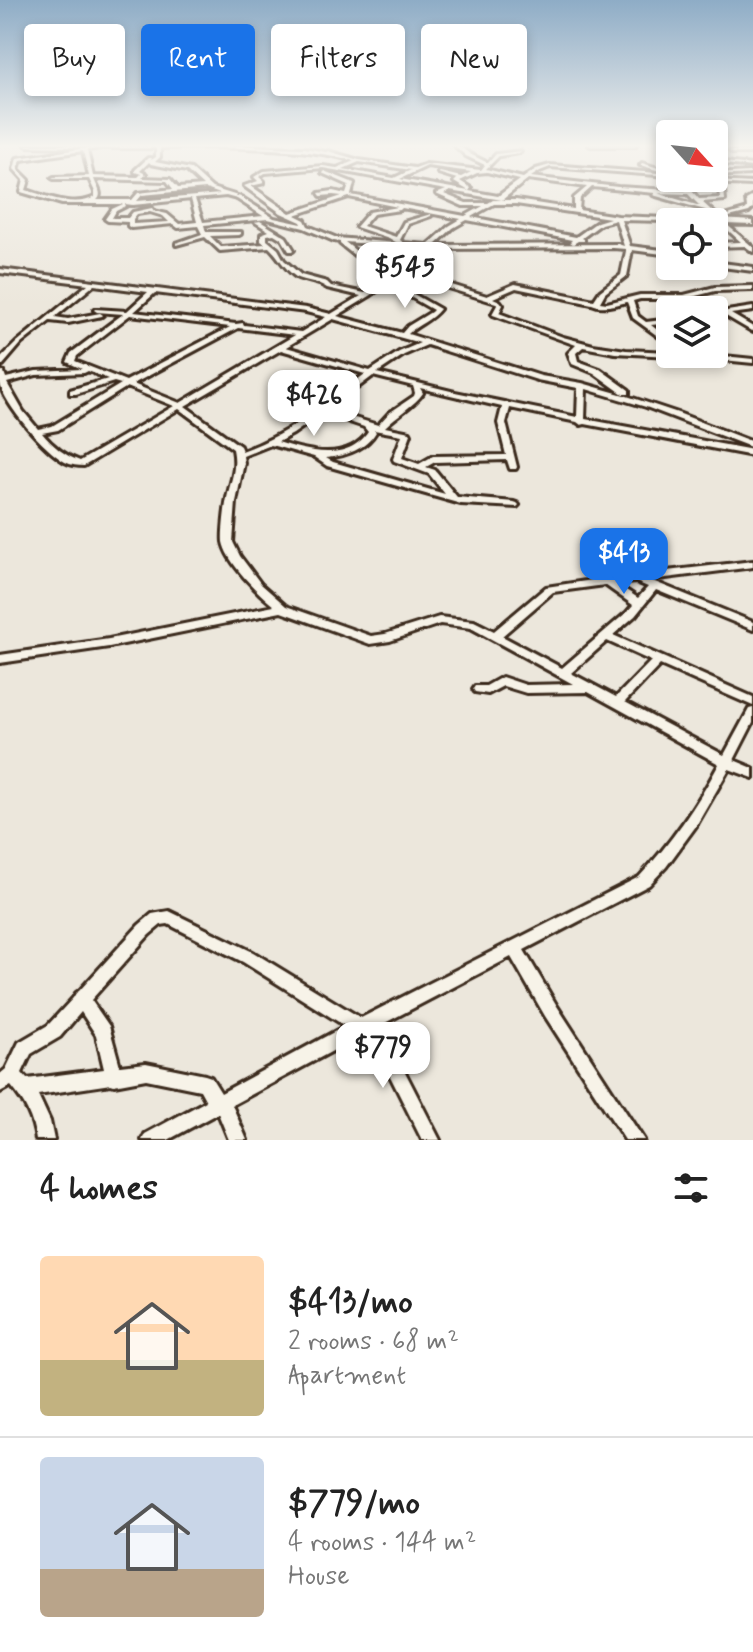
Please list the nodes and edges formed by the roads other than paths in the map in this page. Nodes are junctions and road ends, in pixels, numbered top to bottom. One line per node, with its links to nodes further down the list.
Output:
1 (49, 198): 20 (street)
2 (97, 198): 20 (street)
3 (136, 198): 22 (street)
4 (148, 198): 23 (street)
5 (205, 198): 17 (street)
6 (239, 198): 35 (street)
7 (264, 198): 34 (street)
8 (341, 198): 34 (street)
9 (359, 198): 26 (street)
10 (449, 198): 24 (street)
11 (504, 198): 21 (street)
12 (577, 198): 32 (street)
13 (661, 198): 25 (street)
14 (685, 198): 19 (street)
15 (696, 198): 19 (street)
16 (725, 198): 19 (street)
17 (193, 200): 23 (street); 45 (street)
18 (556, 200): 27 (street)
19 (699, 201): 25 (street); 25 (street); 28 (street); 29 (street)
20 (91, 202): 22 (street)
21 (516, 202): 24 (street); 27 (street)
22 (133, 203): 23 (street); 39 (street)
23 (149, 203): 31 (street)
24 (488, 204): 37 (street)
25 (686, 204)
26 (403, 207): 33 (street); 56 (street)
27 (548, 207): 32 (street)
28 (673, 208)
29 (707, 208)
30 (752, 208): 38 (street)
31 (153, 211): 39 (street); 43 (street); 47 (street)
32 (576, 212): 36 (street)
33 (435, 214): 37 (street); 56 (street)
34 (290, 215): 48 (street)
35 (269, 217): 45 (street); 46 (street)
36 (618, 218): 42 (street); 55 (street); 64 (street)
37 (463, 219): 53 (street); 66 (street)
38 (728, 219)
39 (130, 220): 47 (street)
40 (728, 221): 44 (street)
41 (258, 222): 50 (street)
42 (656, 222)
43 (172, 223): 45 (street); 47 (street)
44 (753, 223)
45 (200, 224): 52 (street)
46 (288, 224): 48 (street); 50 (street)
47 (160, 225)
48 (306, 227): 54 (street)
49 (728, 227): 59 (street)
50 (273, 230): 62 (street); 65 (street)
51 (239, 233): 52 (street)
52 (205, 235): 58 (street); 62 (street)
53 (565, 238): 55 (street); 60 (street)
54 (336, 240): 57 (street); 63 (street)
55 (576, 240): 60 (street); 64 (street)
56 (400, 242): 57 (street); 66 (street)
57 (387, 243): 63 (street)
58 (178, 244)
59 (746, 244): 61 (street); 67 (street)
60 (541, 245): 66 (street)
61 (728, 245)
62 (268, 246): 78 (street)
63 (351, 247): 69 (street)
64 (627, 248): 68 (street); 81 (street)
65 (291, 250)
66 (428, 250): 69 (street); 73 (street)
67 (753, 250)
68 (656, 251)
69 (360, 257): 73 (street)
70 (728, 266): 71 (street)
71 (753, 269)
72 (0, 271): 75 (street)
73 (392, 277): 74 (street); 78 (street)
74 (402, 280): 79 (street); 97 (street)
75 (93, 283): 77 (street); 88 (street)
76 (753, 288): 80 (street)
77 (154, 290): 84 (street); 87 (street)
78 (368, 295): 87 (street)
79 (488, 298): 81 (street); 100 (street)
80 (629, 299): 81 (street); 92 (street)
81 (595, 304)
82 (753, 309): 85 (street)
83 (99, 312): 84 (street); 88 (street); 95 (street)
84 (129, 313): 89 (street); 95 (street)
85 (728, 314)
86 (728, 315): 93 (street)
87 (332, 316): 96 (street); 97 (street)
88 (50, 319): 103 (street)
89 (212, 322): 91 (street); 98 (street)
90 (656, 323): 92 (street)
91 (241, 324): 96 (street); 98 (street)
92 (645, 324): 94 (street)
93 (753, 330)
94 (656, 331)
95 (100, 334): 108 (street)
96 (301, 334): 101 (street)
97 (404, 335): 99 (street)
98 (210, 341): 114 (street)
99 (427, 342): 109 (street); 113 (street)
100 (581, 345): 104 (street); 110 (street)
101 (279, 347): 109 (street); 118 (street)
102 (0, 348): 103 (street)
103 (11, 349): 107 (street)
104 (656, 353)
105 (728, 359): 106 (street)
106 (753, 361)
107 (0, 363)
108 (90, 371): 111 (street); 112 (street)
109 (369, 374): 115 (street); 120 (street)
110 (605, 377): 113 (street); 117 (street)
111 (116, 379): 114 (street); 116 (street)
112 (1, 381): 125 (street)
113 (580, 384): 117 (street); 121 (street)
114 (130, 385): 118 (street); 125 (street)
115 (416, 387): 119 (street); 123 (street)
116 (73, 392)
117 (631, 398): 127 (street)
118 (182, 407): 125 (street); 130 (street)
119 (506, 407): 121 (street); 132 (street)
120 (322, 410): 122 (street); 124 (street)
121 (581, 423): 129 (street)
122 (366, 425): 123 (street); 131 (street)
123 (381, 427): 132 (street)
124 (299, 429): 126 (street); 128 (street)
125 (37, 432)
126 (272, 443): 128 (street); 130 (street)
127 (753, 445)
128 (298, 451): 131 (street)
129 (753, 453)
130 (240, 454): 140 (street)
131 (317, 455): 133 (street)
132 (420, 467): 133 (street)
133 (454, 499): 134 (street)
134 (514, 505)
135 (753, 564): 136 (street)
136 (634, 578): 137 (street); 138 (street)
137 (606, 581): 139 (street); 142 (street)
138 (653, 587): 139 (street); 141 (street)
139 (639, 604): 143 (street)
140 (282, 608): 142 (street); 144 (street)
141 (753, 626)
142 (496, 635): 146 (street)
143 (606, 636): 145 (street); 146 (street)
144 (0, 659)
145 (657, 661): 149 (street); 150 (street)
146 (563, 673): 147 (street)
147 (591, 688): 148 (street); 149 (street)
148 (479, 689)
149 (618, 702): 152 (street)
150 (753, 702)
151 (753, 712): 152 (street)
152 (726, 762): 153 (street); 154 (street)
153 (753, 773)
154 (515, 949): 156 (street); 164 (street)
155 (81, 998): 156 (street); 157 (street); 158 (street)
156 (366, 1025): 159 (street); 163 (street)
157 (114, 1077): 158 (street); 159 (street)
158 (12, 1082): 160 (street)
159 (220, 1103): 161 (street); 162 (street)
160 (45, 1140)
161 (151, 1140)
162 (238, 1140)
163 (431, 1140)
164 (635, 1140)

